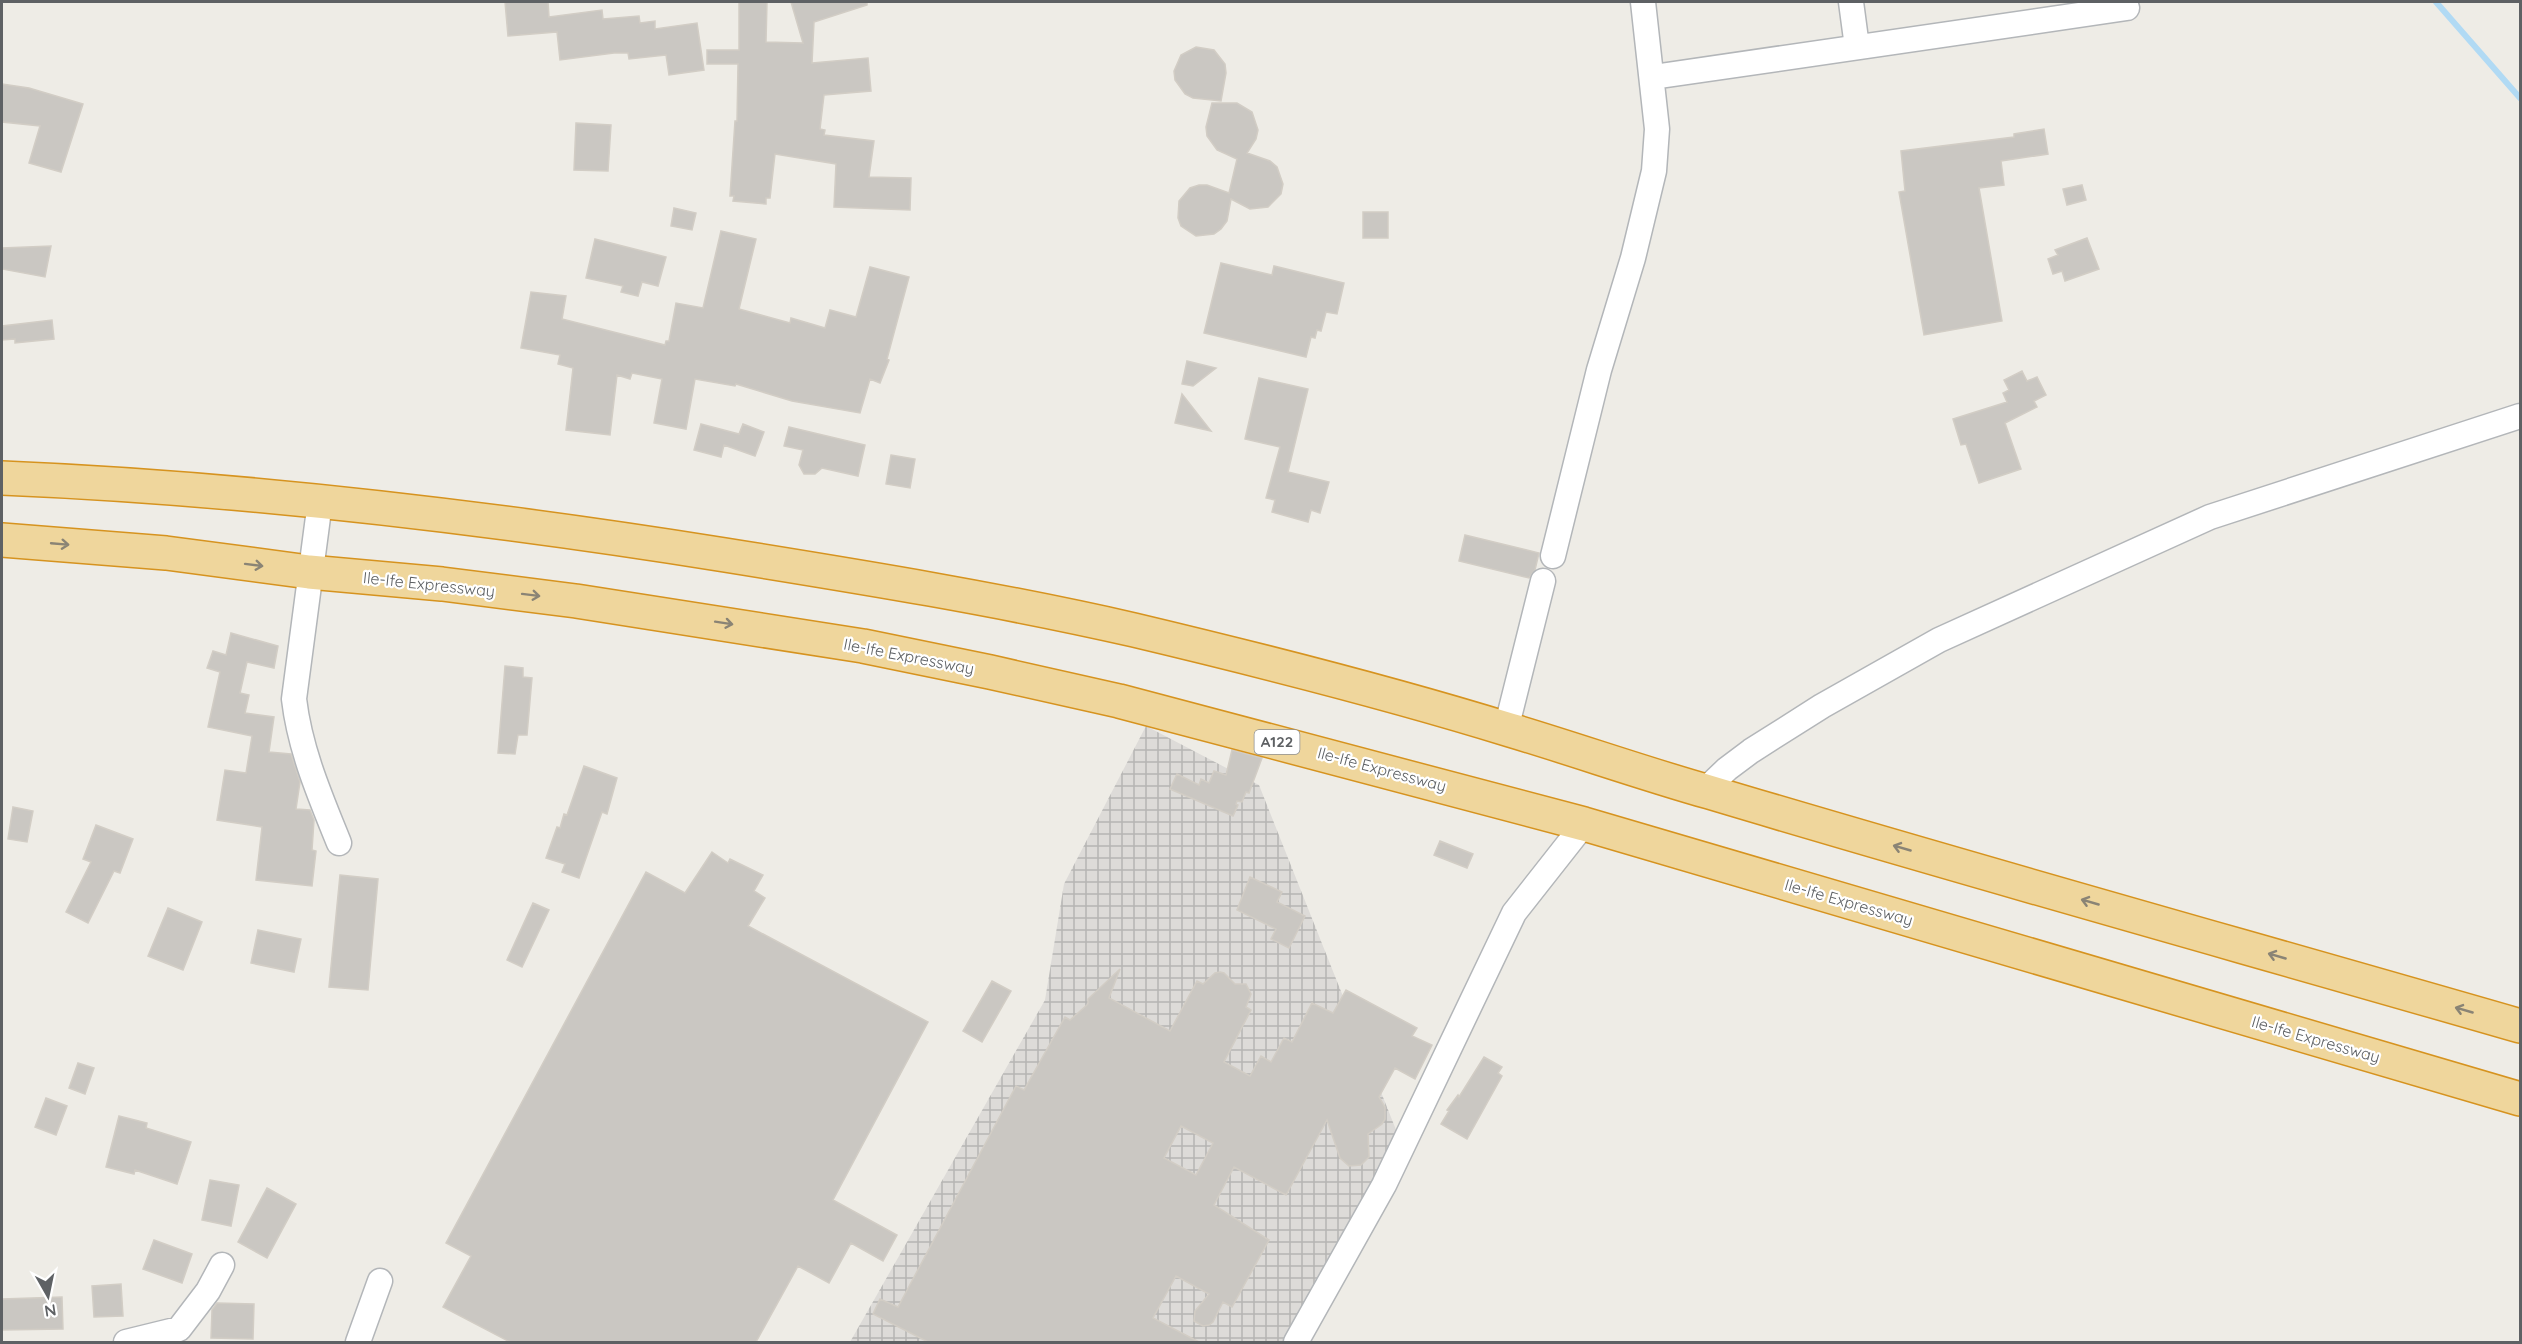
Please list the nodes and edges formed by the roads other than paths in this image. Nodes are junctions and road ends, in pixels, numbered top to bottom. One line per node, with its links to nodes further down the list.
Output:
1 (1643, 2): 5 (street)
2 (1851, 2): 4 (street)
3 (2127, 8): 4 (street)
4 (1857, 47): 5 (street)
5 (1653, 77): 10 (street)
6 (2520, 416): 14 (street)
7 (2, 478): 8 (highway)
8 (320, 502): 11 (street); 13 (highway)
9 (2, 540): 11 (highway, Ile-Ife Expressway / A122, one-way to 11)
10 (1553, 556)
11 (309, 572): 15 (highway, Ile-Ife Expressway / A122, one-way to 15); 16 (street)
12 (1543, 581): 13 (street)
13 (1506, 729): 14 (highway)
14 (1704, 791): 17 (highway, one-way to 14)
15 (1584, 824): 18 (highway, Ile-Ife Expressway / A122); 23 (street)
16 (339, 843)
17 (2520, 1026)
18 (2520, 1099)
19 (222, 1265): 21 (street)
20 (380, 1281): 22 (street)
21 (126, 1342)
22 (358, 1342)
23 (1296, 1342)

